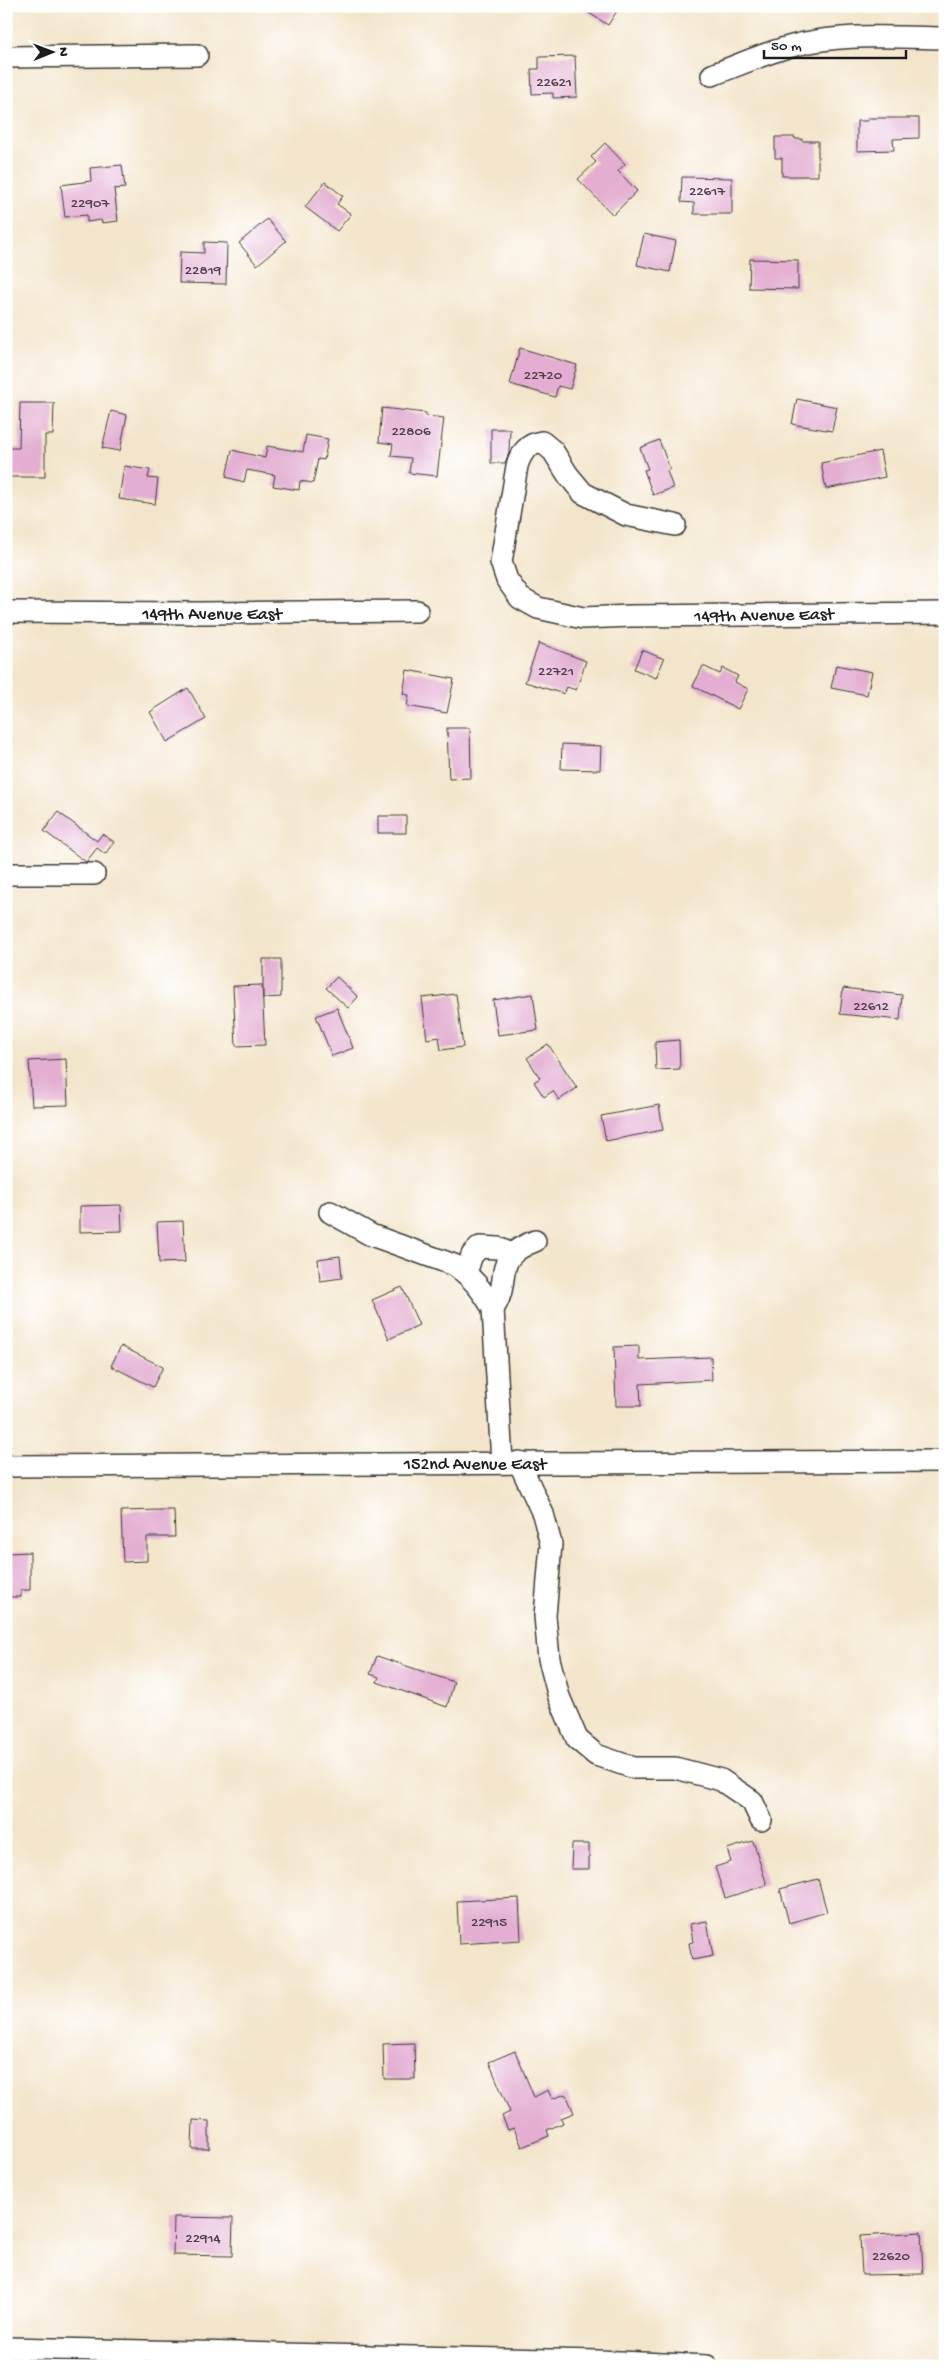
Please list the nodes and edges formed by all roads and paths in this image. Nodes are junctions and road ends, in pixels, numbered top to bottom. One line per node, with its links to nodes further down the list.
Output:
1 (945, 38): 4 (street)
2 (197, 55): 3 (street)
3 (6, 57)
4 (712, 75)
5 (675, 525): 8 (street, 149th Avenue East)
6 (417, 611): 7 (street, 149th Avenue East)
7 (6, 612)
8 (945, 613)
9 (6, 874): 10 (street)
10 (94, 874)
11 (330, 1212): 14 (street)
12 (535, 1241): 13 (street)
13 (511, 1254): 14 (street); 15 (street)
14 (466, 1273): 15 (street)
15 (493, 1310): 17 (street)
16 (945, 1461): 17 (street, 152nd Avenue East)
17 (510, 1462): 18 (street, 152nd Avenue East); 19 (street)
18 (6, 1466)
19 (762, 1820)
20 (6, 2348): 21 (street)
21 (707, 2366)

